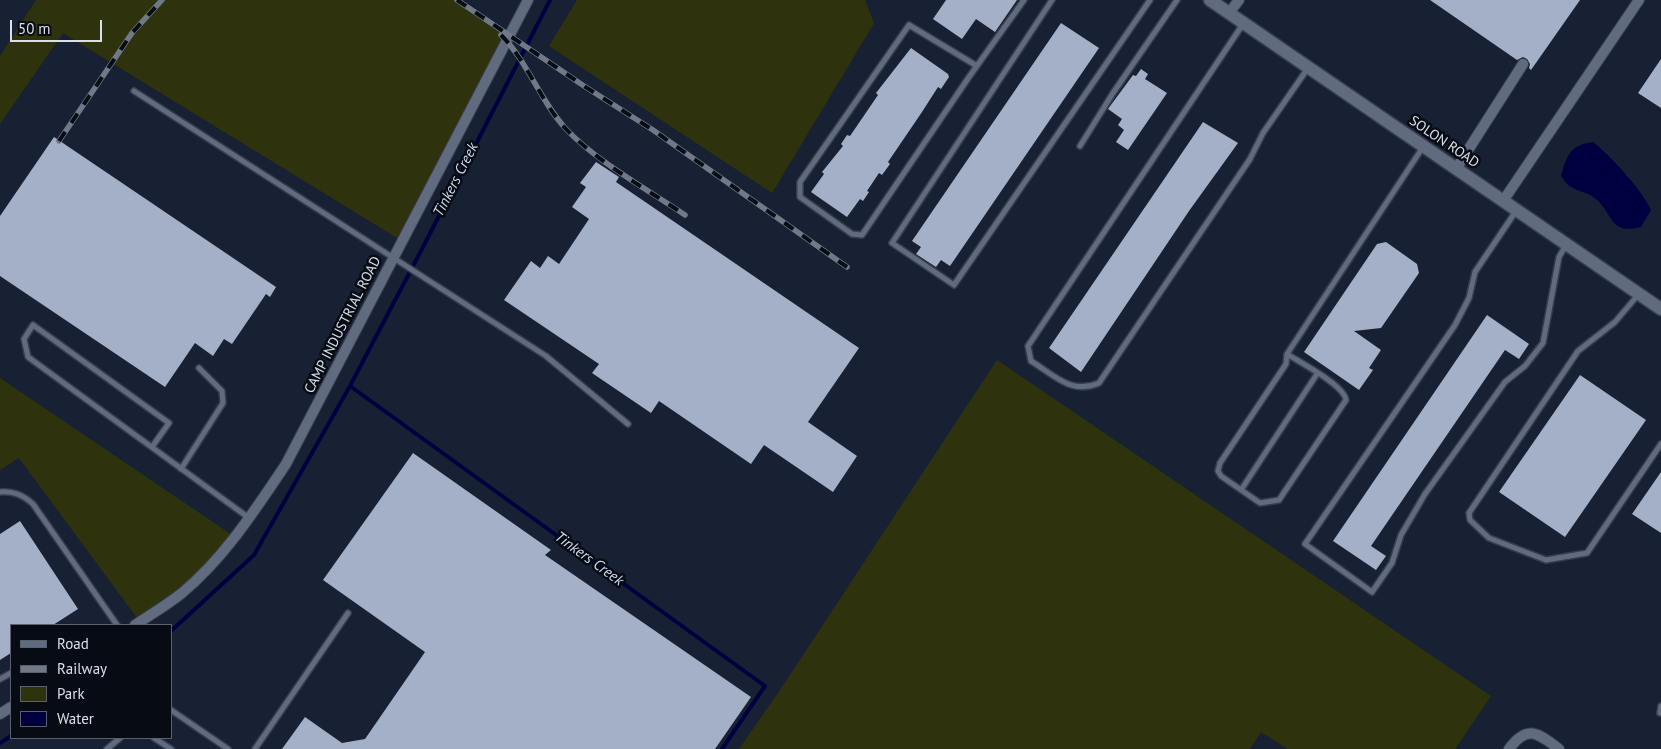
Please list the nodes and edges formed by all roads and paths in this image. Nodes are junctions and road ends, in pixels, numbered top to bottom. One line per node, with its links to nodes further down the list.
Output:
1 (528, 0): 21 (street, CAMP INDUSTRIAL ROAD)
2 (1024, 0): 12 (lane)
3 (1052, 0): 4 (lane)
4 (1150, 0)
5 (1177, 0): 15 (lane)
6 (1210, 0): 9 (street, SOLON ROAD)
7 (1239, 0): 9 (street)
8 (1639, 0): 18 (street)
9 (1229, 13): 10 (street, SOLON ROAD)
10 (1243, 23): 13 (street, SOLON ROAD); 13 (lane)
11 (1523, 64): 17 (street)
12 (977, 66): 12 (lane)
13 (1308, 68): 16 (street, SOLON ROAD)
14 (134, 91): 21 (lane)
15 (1080, 146)
16 (1423, 146): 17 (street, SOLON ROAD); 24 (lane)
17 (1456, 169): 18 (street, SOLON ROAD)
18 (1502, 201): 19 (street, SOLON ROAD)
19 (1516, 210): 20 (street, SOLON ROAD); 20 (lane)
20 (1566, 245): 22 (street, SOLON ROAD)
21 (394, 256): 27 (lane); 33 (street, CAMP INDUSTRIAL ROAD)
22 (1638, 294): 23 (street, SOLON ROAD); 28 (lane)
23 (1661, 308)
24 (1287, 354): 26 (lane); 31 (lane)
25 (199, 368): 30 (lane)
26 (1318, 374): 31 (lane); 31 (lane)
27 (628, 424)
28 (1661, 444)
29 (152, 447): 29 (lane); 30 (lane)
30 (180, 468): 33 (lane)
31 (1241, 490)
32 (0, 492): 35 (lane)
33 (249, 518): 36 (street, CAMP INDUSTRIAL ROAD)
34 (348, 613): 45 (lane)
35 (116, 624)
36 (135, 624)
37 (1661, 706): 39 (lane)
38 (172, 711): 44 (lane)
39 (1660, 713)
40 (119, 739): 42 (lane)
41 (156, 739): 43 (lane)
42 (107, 749)
43 (171, 749)
44 (228, 749)
45 (255, 749)
46 (1510, 749): 47 (street)
47 (1559, 749)

